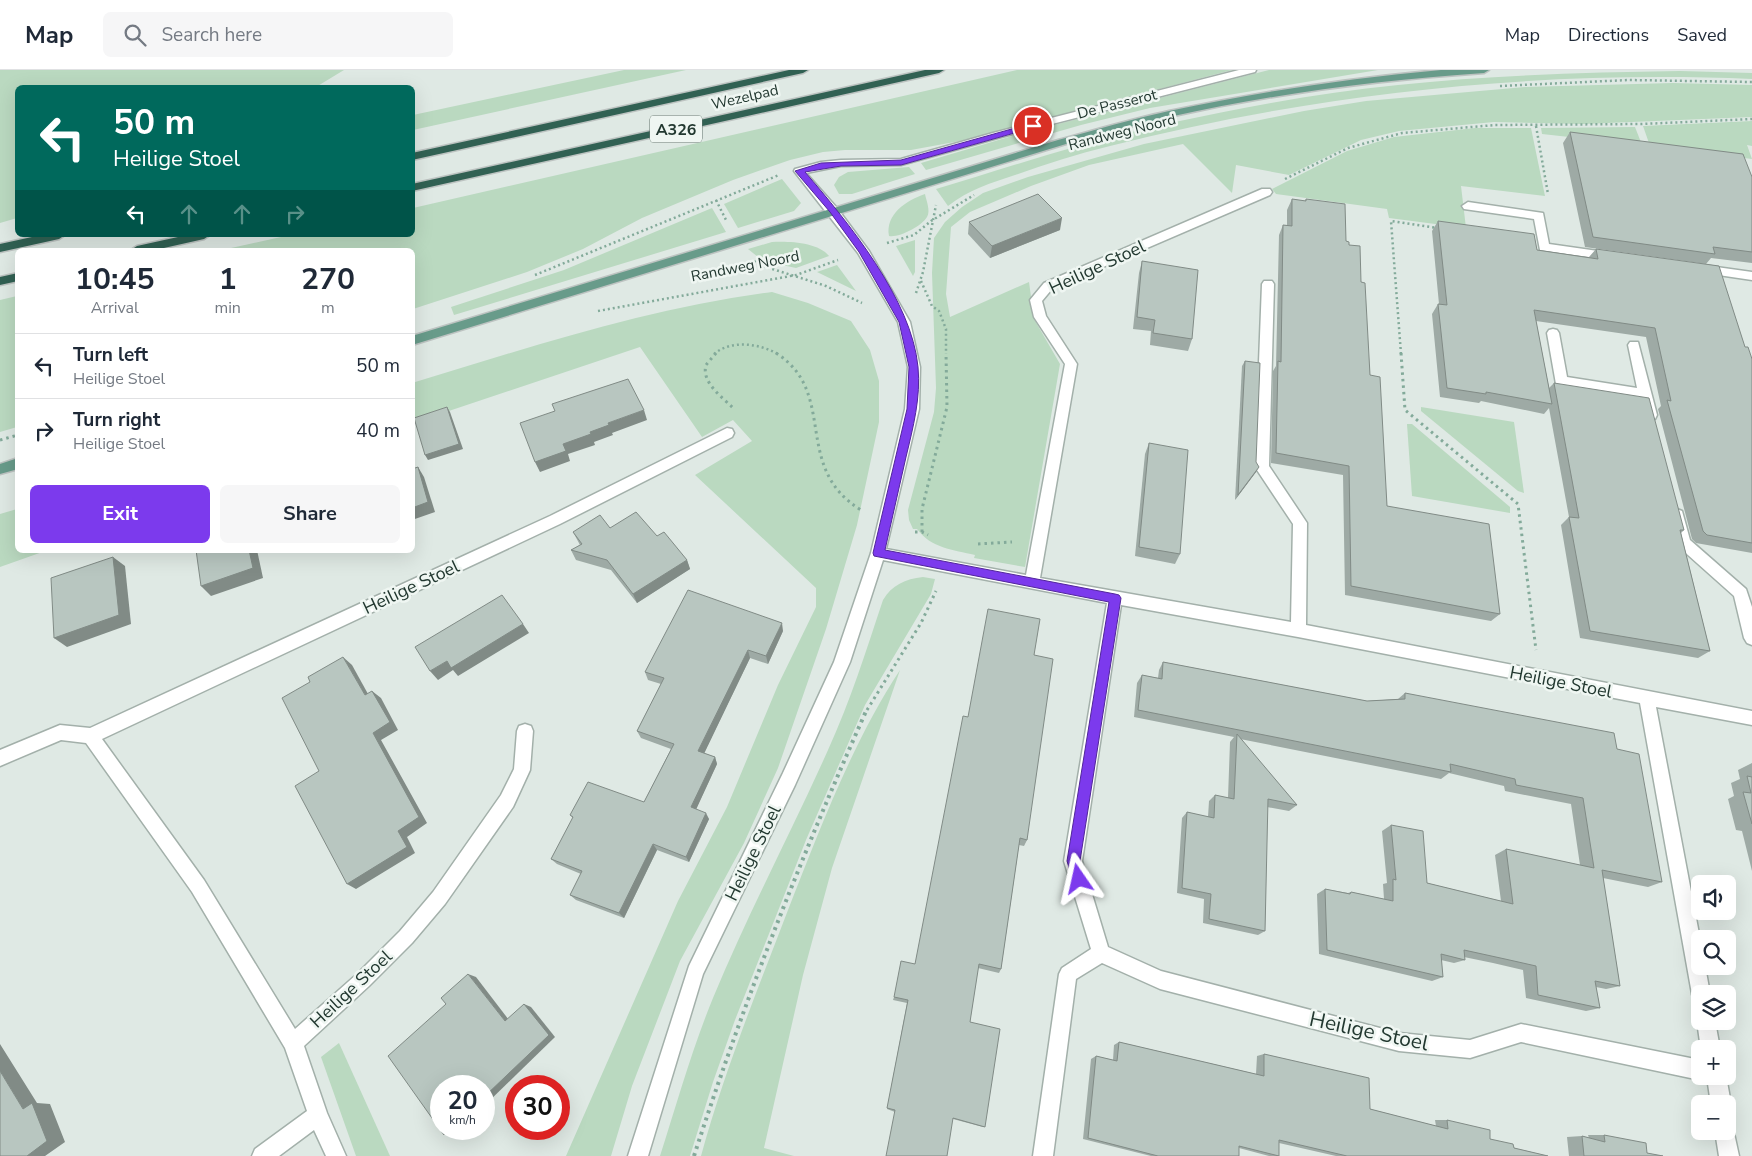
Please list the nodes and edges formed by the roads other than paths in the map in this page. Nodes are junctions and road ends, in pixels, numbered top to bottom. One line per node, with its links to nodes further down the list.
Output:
1 (803, 70): 5 (highway, Wezelpad / A326)
2 (939, 70): 6 (highway, Wezelpad / A326)
3 (1251, 70): 9 (street, De Passerot)
4 (1484, 70): 9 (main road, Randweg Noord)
5 (415, 156)
6 (415, 187)
7 (1266, 192): 30 (street, Heilige Stoel)
8 (1468, 206): 14 (street)
9 (834, 210): 21 (main road, Randweg Noord); 29 (street, Heilige Stoel)
10 (50, 237): 12 (highway)
11 (195, 237): 13 (highway)
12 (0, 248)
13 (146, 248)
14 (1619, 258)
15 (1686, 267): 16 (street)
16 (1752, 276)
17 (15, 278): 18 (highway)
18 (0, 281)
19 (1268, 284): 32 (street)
20 (1553, 333): 23 (street)
21 (415, 340)
22 (1634, 345): 23 (street)
23 (1645, 394): 24 (street)
24 (1654, 431)
25 (727, 433): 37 (street, Heilige Stoel)
26 (15, 464): 27 (main road)
27 (0, 469)
28 (1674, 506): 33 (street)
29 (878, 553): 30 (street, Heilige Stoel); 47 (street, Heilige Stoel)
30 (1032, 583): 31 (street, Heilige Stoel)
31 (1115, 598): 32 (street, Heilige Stoel); 39 (street)
32 (1298, 630): 34 (street, Heilige Stoel)
33 (1752, 638)
34 (1647, 699): 35 (street, Heilige Stoel); 40 (street)
35 (1752, 718)
36 (524, 731): 41 (street, Heilige Stoel)
37 (92, 736): 38 (street); 41 (street, Heilige Stoel)
38 (0, 758)
39 (1101, 953): 42 (street, Heilige Stoel); 48 (street)
40 (1699, 985)
41 (293, 1043): 43 (street, Heilige Stoel)
42 (1691, 1068)
43 (318, 1115): 45 (street); 46 (street, Heilige Stoel)
44 (1727, 1140): 49 (street)
45 (262, 1156)
46 (336, 1156)
47 (638, 1156)
48 (1043, 1156)
49 (1730, 1156)

